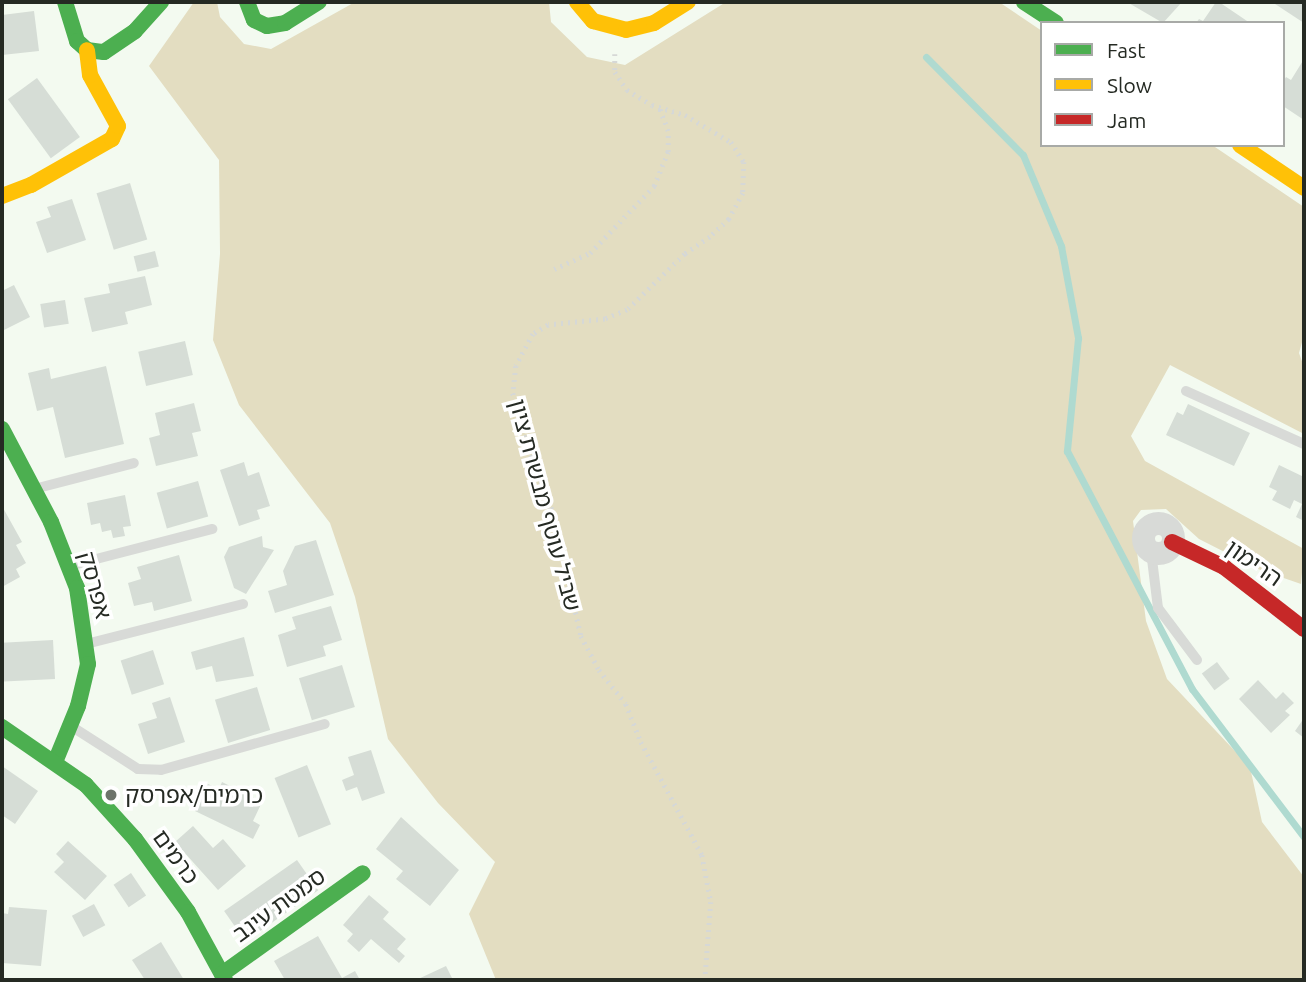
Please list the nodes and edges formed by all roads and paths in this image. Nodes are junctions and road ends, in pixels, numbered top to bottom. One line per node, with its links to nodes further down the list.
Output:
1 (65, 2): 10 (street)
2 (161, 2): 10 (street)
3 (247, 2): 4 (street)
4 (319, 2)
5 (577, 2): 9 (street)
6 (688, 2): 9 (street)
7 (1024, 2): 8 (street)
8 (1053, 21)
9 (614, 30): 11 (path, שביל עוטף מבשרת ציון)
10 (87, 50): 14 (street)
11 (659, 107): 15 (path); 35 (path, שביל עוטף מבשרת ציון)
12 (1243, 147): 13 (street)
13 (1304, 188)
14 (2, 196)
15 (554, 269)
16 (1186, 391): 18 (lane)
17 (2, 429): 20 (street, אפרסק)
18 (1304, 444)
19 (134, 463): 20 (lane)
20 (35, 489): 24 (street, אפרסק)
21 (212, 529): 24 (lane)
22 (1172, 542): 23 (street); 26 (street, הרימון)
23 (1151, 551): 28 (lane)
24 (68, 566): 27 (street, אפרסק)
25 (243, 604): 27 (lane)
26 (1304, 629)
27 (85, 644): 30 (street, אפרסק)
28 (1197, 660)
29 (325, 724): 30 (lane)
30 (70, 725): 32 (street, אפרסק)
31 (2, 727): 32 (street, כרמים)
32 (55, 762): 34 (street, כרמים)
33 (363, 873): 34 (street, סמטת עינב)
34 (223, 977)
35 (705, 980)

